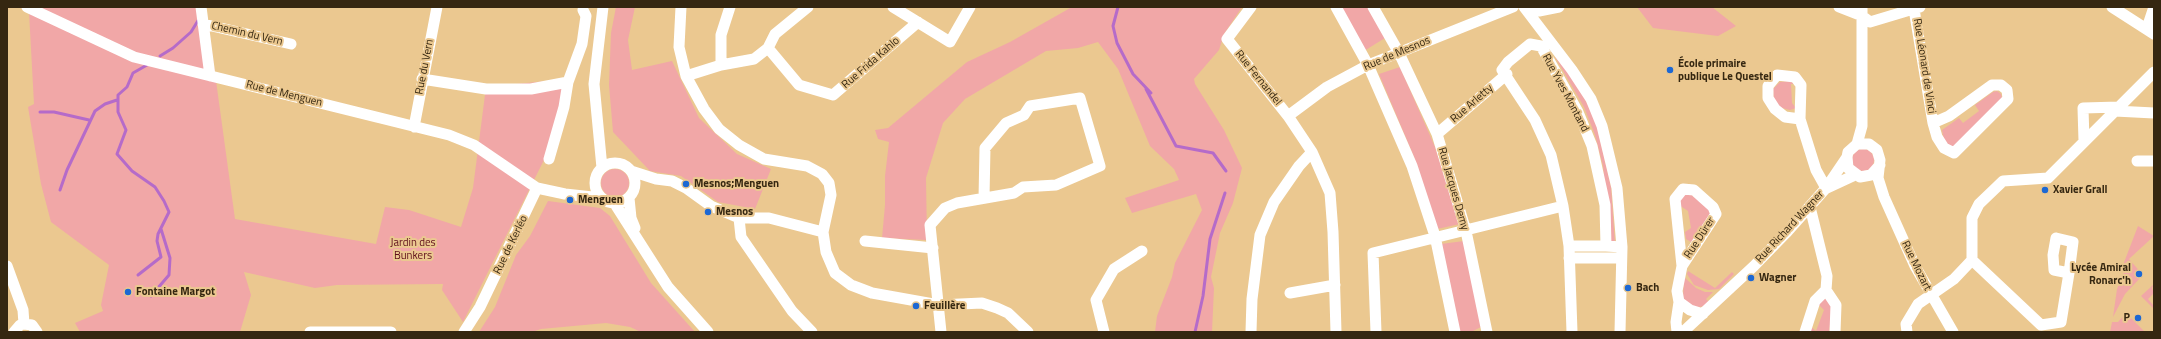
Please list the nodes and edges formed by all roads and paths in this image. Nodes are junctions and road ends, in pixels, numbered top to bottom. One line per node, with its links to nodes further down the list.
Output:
1 (27, 7): 33 (street, Rue de Menguen)
2 (200, 7): 24 (street, Chemin du Vern)
3 (437, 7): 35 (street, Rue du Vern)
4 (603, 7): 45 (street)
5 (681, 7): 34 (street)
6 (730, 7): 29 (street)
7 (808, 7): 27 (street)
8 (893, 7): 23 (street)
9 (970, 7): 23 (street)
10 (1250, 7): 39 (street, Rue Fernandel)
11 (1336, 7): 30 (street)
12 (1372, 7): 28 (street, Rue Jacques Demy)
13 (1514, 7): 28 (street, Rue de Mesnos)
14 (1524, 7): 80 (street)
15 (1528, 7): 16 (street)
16 (1559, 7)
17 (1840, 7): 22 (street)
18 (2112, 7): 25 (street)
19 (2154, 7): 25 (street)
20 (1918, 8): 22 (street); 41 (street, Rue Léonard de Vinci)
21 (583, 10): 36 (street)
22 (1866, 13): 46 (street); 47 (street)
23 (918, 22): 27 (street, Rue Frida Kahlo)
24 (203, 24): 26 (street, Chemin du Vern); 33 (street, Chemin du Vern)
25 (2150, 31)
26 (291, 44)
27 (768, 48): 29 (street)
28 (1399, 53): 30 (street, Rue de Mesnos); 43 (street, Rue Jacques Demy)
29 (721, 65): 34 (street)
30 (1368, 65): 39 (street, Rue de Mesnos); 73 (street)
31 (2154, 72): 37 (street)
32 (1507, 74): 43 (street, Rue Arletty); 68 (street); 77 (street, Rue Yves Montand)
33 (210, 76): 42 (street, Rue de Menguen)
34 (686, 76): 72 (street)
35 (422, 79): 36 (street); 42 (street, Rue du Vern)
36 (568, 82): 50 (street)
37 (2117, 109): 38 (street); 44 (street); 44 (street)
38 (2154, 113)
39 (1288, 116): 48 (street, Rue Fernandel)
40 (1800, 119): 61 (street)
41 (1933, 123): 41 (street, Rue Léonard de Vinci)
42 (414, 127): 60 (street, Rue de Menguen)
43 (1437, 134): 71 (street, Rue Jacques Demy)
44 (2084, 141): 82 (street)
45 (600, 144): 53 (street); 55 (street)
46 (1857, 144): 47 (street); 49 (street)
47 (1869, 144): 54 (street)
48 (1312, 152): 86 (street, Rue Fernandel); 106 (street)
49 (1847, 157): 57 (street); 61 (street, Rue Richard Wagner)
50 (549, 159)
51 (2137, 161): 52 (street)
52 (2154, 161)
53 (618, 163): 55 (street); 56 (street)
54 (1880, 165): 57 (street); 64 (street, Rue Mozart)
55 (602, 168): 59 (street)
56 (631, 171): 58 (street); 63 (street)
57 (1860, 176): 61 (street, Rue Richard Wagner); 64 (street, Rue Mozart)
58 (656, 179): 63 (street); 70 (street)
59 (595, 183): 62 (street); 65 (street)
60 (537, 188): 62 (street); 100 (street, Rue de Kerléo)
61 (1826, 188): 69 (street, Rue Richard Wagner)
62 (572, 194): 65 (street)
63 (631, 195): 67 (street); 75 (street)
64 (1884, 197): 89 (street, Rue Mozart)
65 (602, 198): 67 (street)
66 (984, 198): 66 (street); 78 (street)
67 (614, 204): 75 (street)
68 (1563, 206): 71 (street); 76 (street)
69 (1810, 207): 87 (street); 92 (street, Rue Richard Wagner)
70 (739, 218): 72 (street); 102 (street)
71 (1466, 231): 73 (street); 110 (street, Rue Jacques Demy)
72 (823, 232): 91 (street)
73 (1435, 236): 108 (street); 109 (street)
74 (865, 241): 78 (street)
75 (640, 244): 101 (street)
76 (1569, 246): 77 (street); 81 (street)
77 (1606, 246): 80 (street)
78 (933, 248): 91 (street)
79 (1142, 251): 105 (street)
80 (1621, 252): 81 (street); 112 (street)
81 (1569, 258): 111 (street)
82 (1972, 260): 89 (street); 94 (street)
83 (7, 266): 93 (street)
84 (1682, 266): 84 (street, Rue Dürer); 90 (street, Rue Dürer)
85 (2069, 273): 94 (street)
86 (1335, 286): 88 (street); 107 (street, Rue Fernandel)
87 (1826, 290): 114 (street); 115 (street)
88 (1290, 293)
89 (1930, 294): 116 (street); 117 (street, Rue Mozart)
90 (1679, 302): 92 (street); 113 (street, Rue Dürer)
91 (939, 305): 103 (street); 104 (street)
92 (1703, 314): 95 (street, Rue Richard Wagner)
93 (24, 324): 96 (street); 97 (street)
94 (2060, 327)
95 (1688, 330)
96 (14, 332)
97 (37, 332)
98 (310, 332): 99 (street)
99 (391, 332)
100 (464, 332)
101 (708, 332)
102 (812, 332)
103 (941, 332)
104 (1028, 332)
105 (1104, 332)
106 (1251, 332)
107 (1336, 332)
108 (1376, 332)
109 (1455, 332)
110 (1487, 332)
111 (1572, 332)
112 (1620, 332)
113 (1677, 332)
114 (1805, 332)
115 (1835, 332)
116 (1907, 332)
117 (1953, 332)

